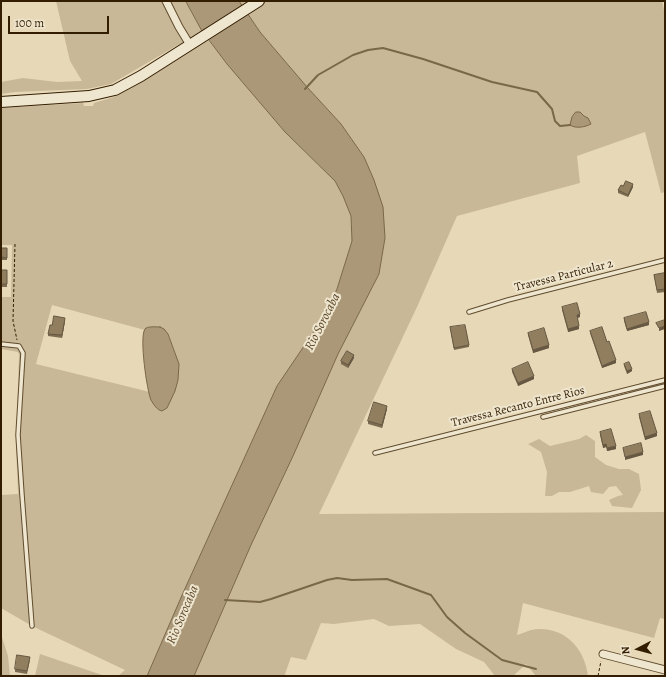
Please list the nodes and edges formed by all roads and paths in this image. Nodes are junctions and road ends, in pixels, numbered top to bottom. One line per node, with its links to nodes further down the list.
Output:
1 (166, 1): 3 (street)
2 (256, 3): 3 (street)
3 (193, 43): 4 (street)
4 (1, 102)
5 (15, 244): 9 (path)
6 (665, 260): 7 (lane, Travessa Particular 2)
7 (468, 312)
8 (1, 344): 9 (lane)
9 (18, 346): 14 (lane)
10 (665, 380): 13 (lane, Travessa Recanto Entre Rios)
11 (665, 386): 12 (lane)
12 (544, 417)
13 (375, 453)
14 (32, 626)
15 (603, 654): 16 (street); 17 (path)
16 (665, 670)
17 (598, 676)

